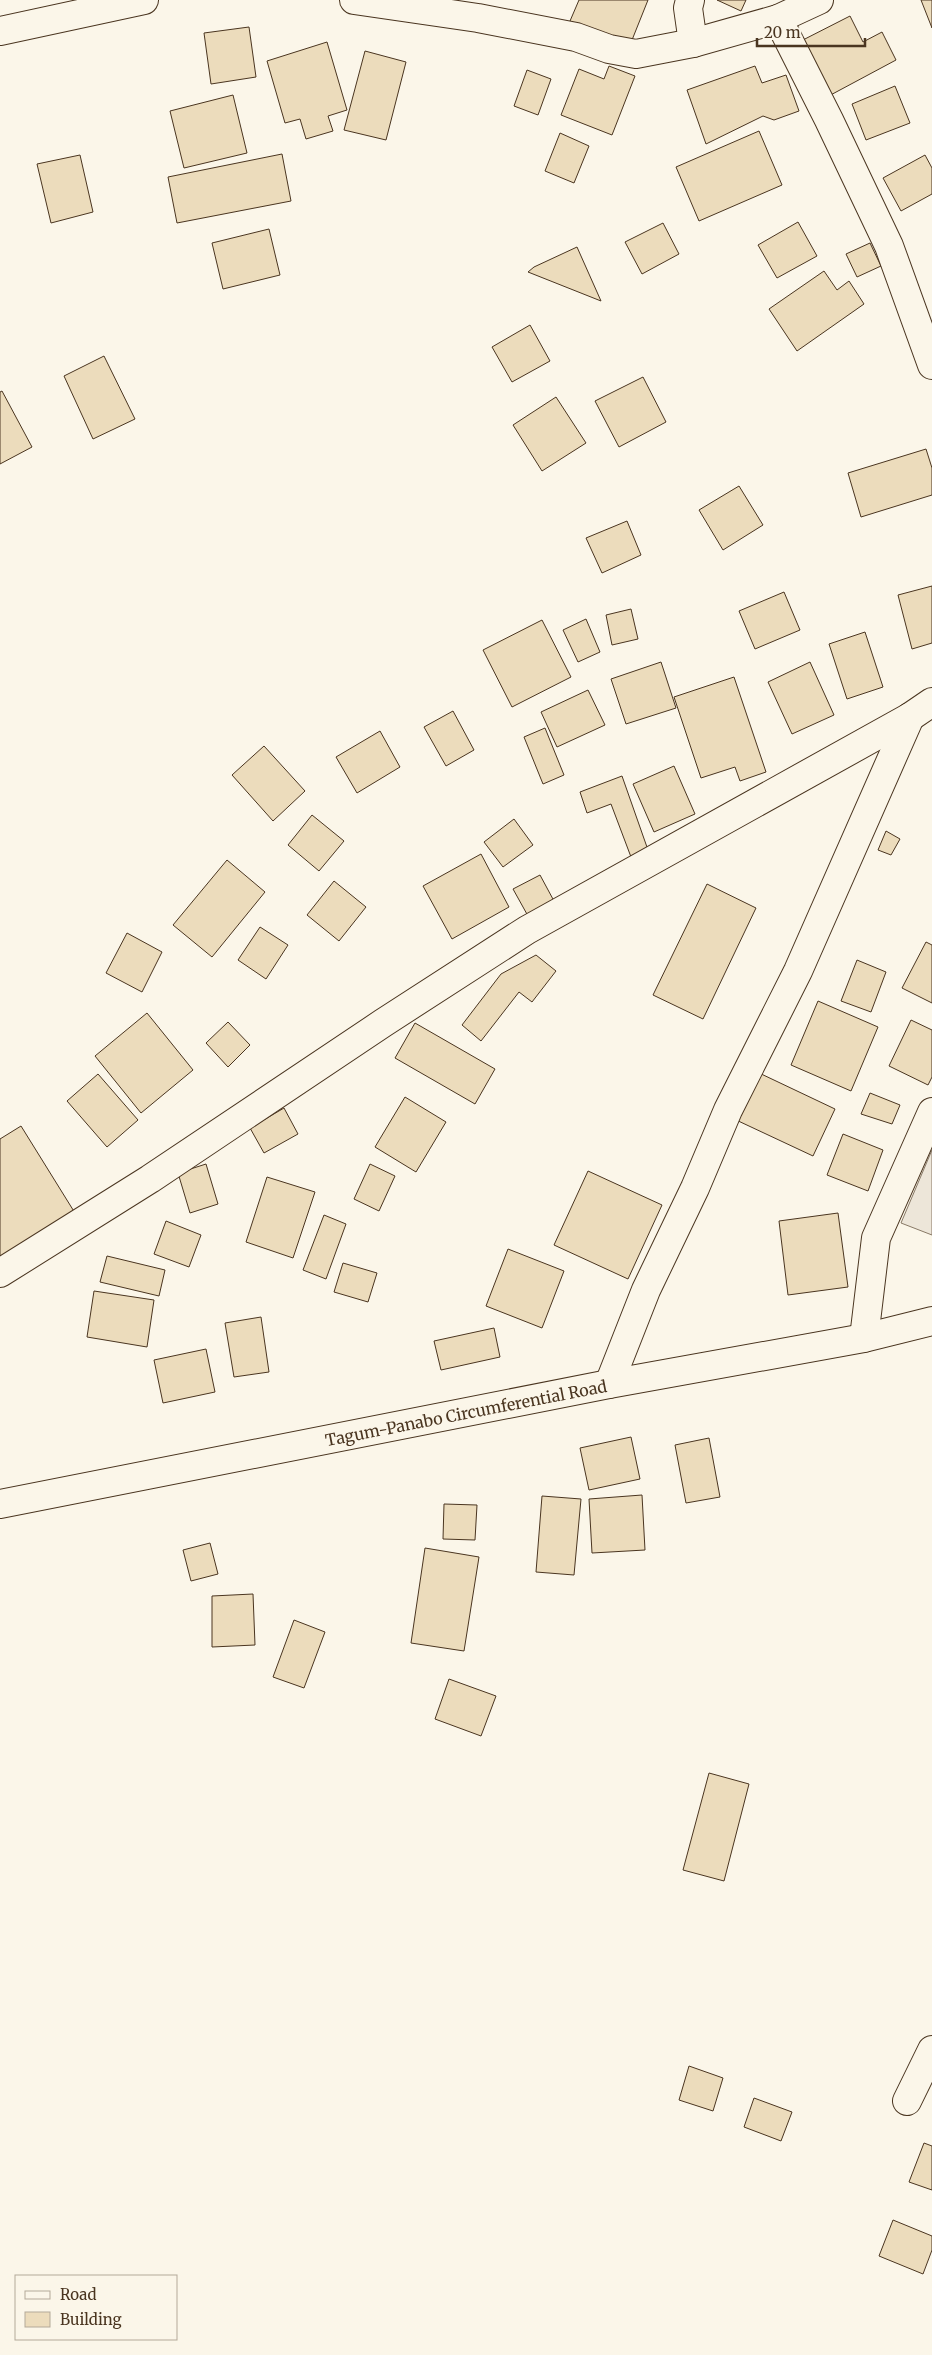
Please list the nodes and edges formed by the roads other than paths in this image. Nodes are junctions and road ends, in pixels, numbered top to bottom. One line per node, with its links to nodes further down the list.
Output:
1 (144, 0): 6 (street)
2 (354, 0): 7 (street)
3 (690, 0): 7 (street)
4 (819, 0): 5 (street)
5 (778, 19): 7 (street); 8 (street)
6 (0, 31)
7 (693, 43)
8 (932, 364)
9 (932, 702): 10 (street)
10 (910, 717): 12 (street); 15 (street)
11 (932, 1112): 14 (street)
12 (0, 1273)
13 (932, 1321): 14 (street, Tagum-Panabo Circumferential Road)
14 (864, 1338): 15 (street, Tagum-Panabo Circumferential Road)
15 (609, 1384): 16 (street, Tagum-Panabo Circumferential Road)
16 (0, 1504)
17 (932, 2050): 18 (street)
18 (907, 2101)

